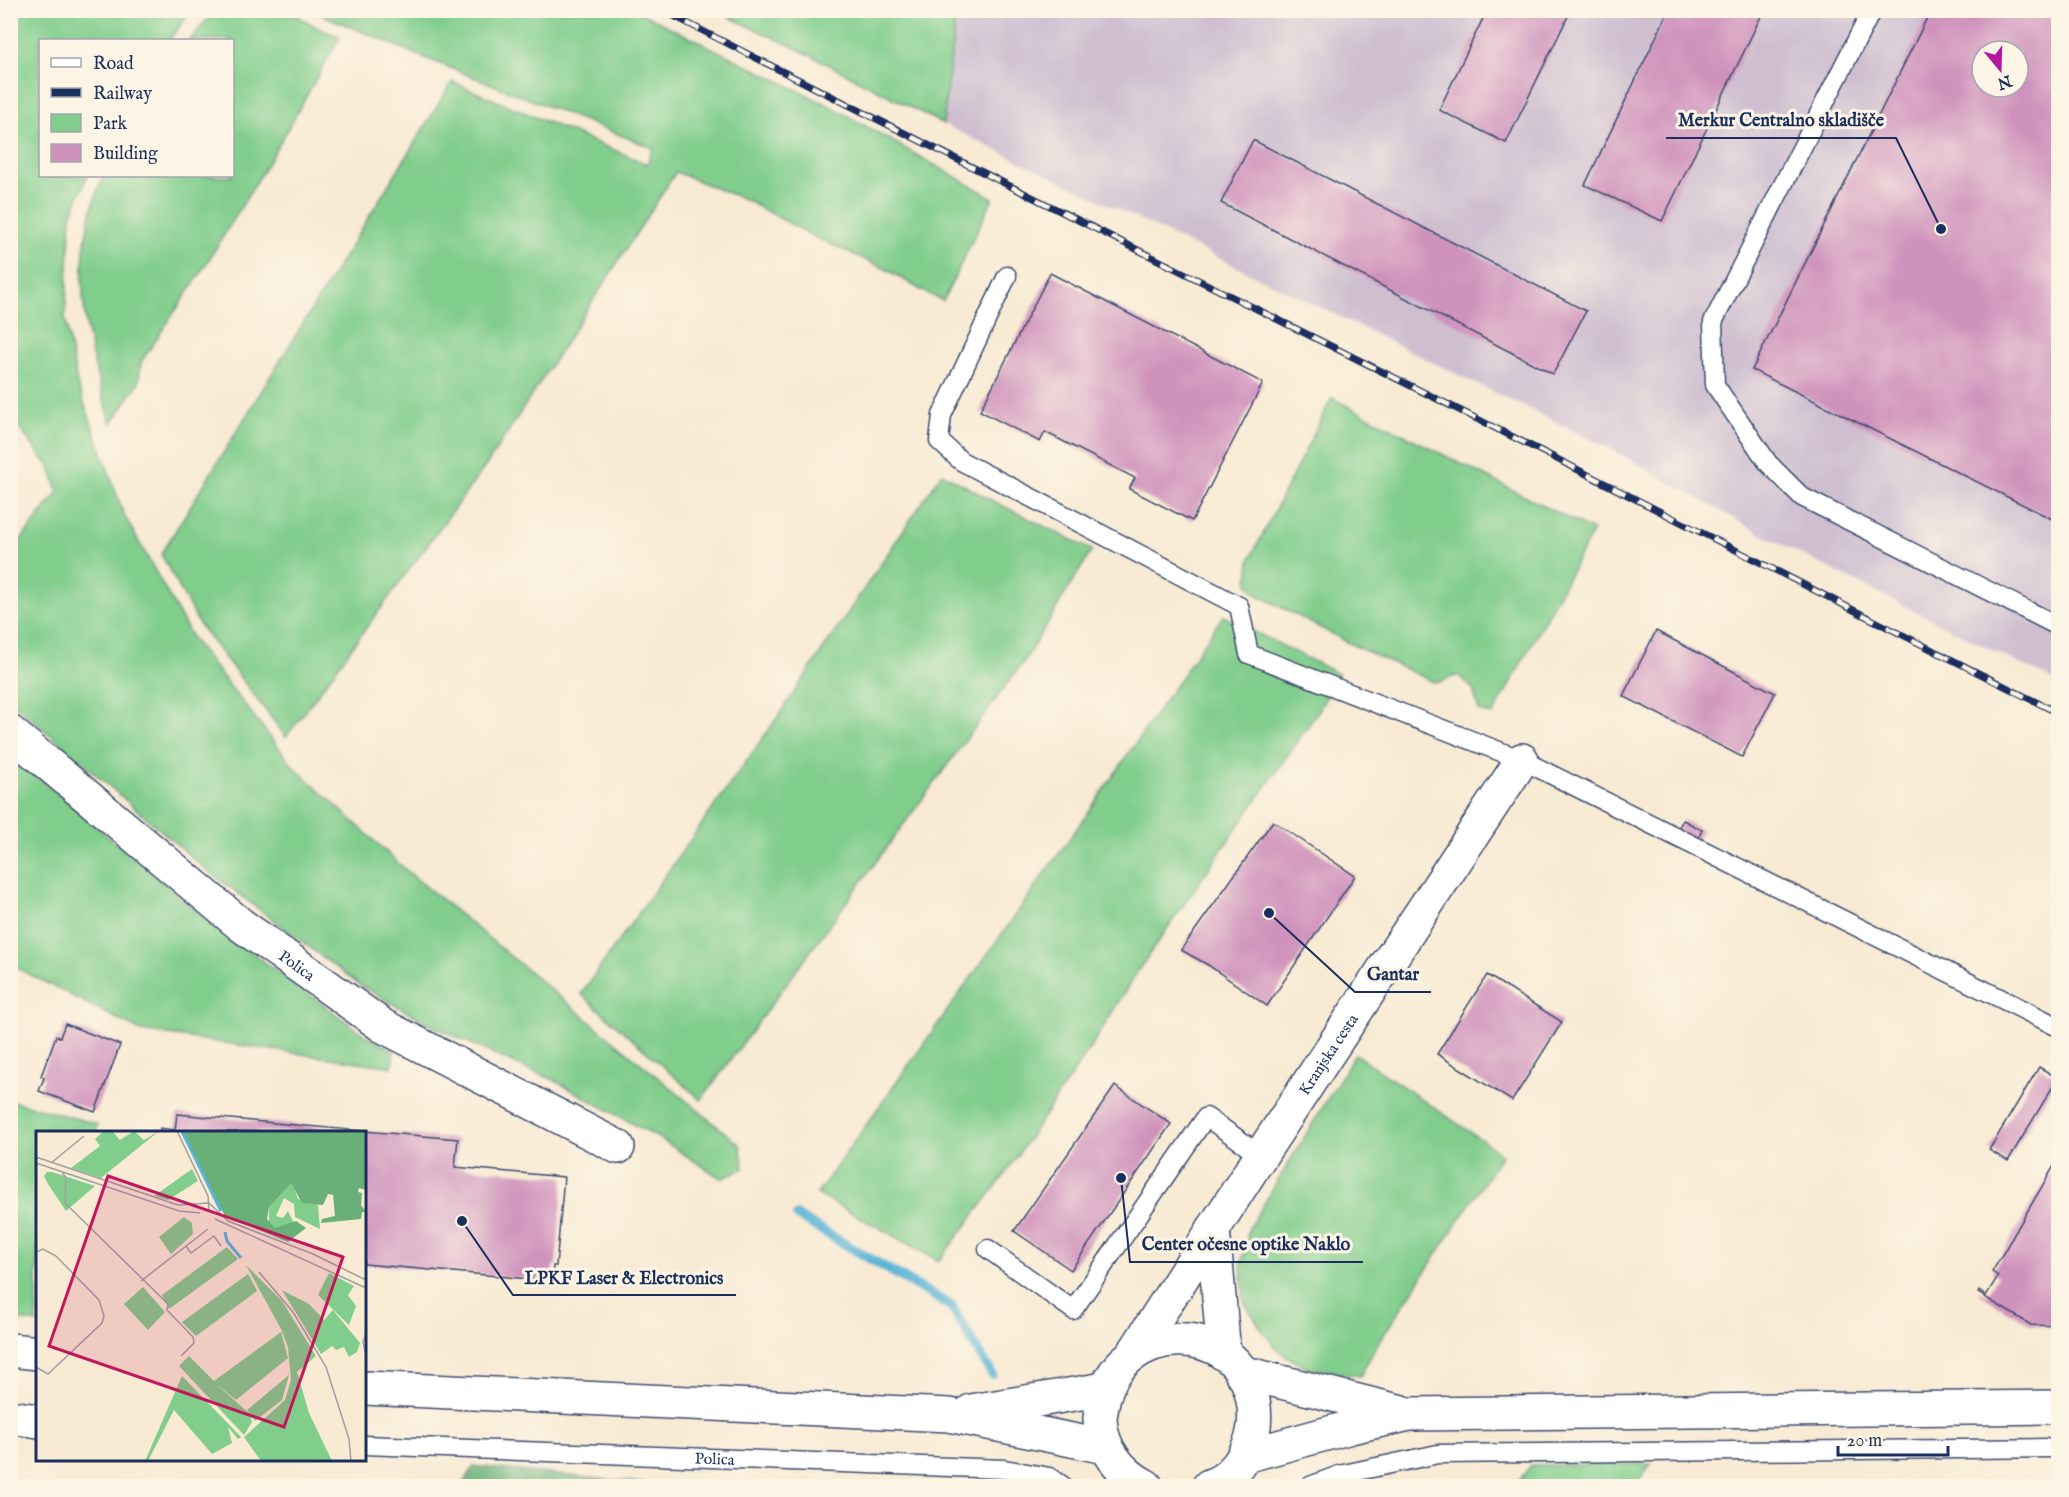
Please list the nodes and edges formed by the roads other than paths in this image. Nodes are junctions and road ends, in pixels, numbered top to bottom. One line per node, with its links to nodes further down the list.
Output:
1 (1872, 10): 3 (lane)
2 (1007, 276): 5 (lane)
3 (2058, 626)
4 (10, 732): 7 (main road, Polica)
5 (1522, 760): 6 (lane); 8 (main road, Kranjska cesta)
6 (2058, 1028)
7 (618, 1147)
8 (1261, 1155): 9 (main road, Kranjska cesta); 10 (lane)
9 (1213, 1228): 12 (main road, Kranjska cesta); 14 (main road)
10 (988, 1249)
11 (10, 1350): 13 (main road)
12 (1135, 1351): 14 (main road); 16 (main road, Kranjska cesta)
13 (36, 1353)
14 (1233, 1363): 18 (main road); 25 (main road)
15 (366, 1388): 19 (main road)
16 (1105, 1389): 19 (main road); 23 (main road)
17 (2058, 1407): 18 (main road)
18 (1410, 1414): 25 (main road)
19 (949, 1415): 23 (main road)
20 (10, 1417): 21 (main road)
21 (36, 1421)
22 (366, 1445): 26 (lane, Polica)
23 (1106, 1447): 27 (main road)
24 (2058, 1448): 29 (lane)
25 (1245, 1456): 28 (main road)
26 (1063, 1486)
27 (1146, 1486)
28 (1209, 1486)
29 (1310, 1486)

